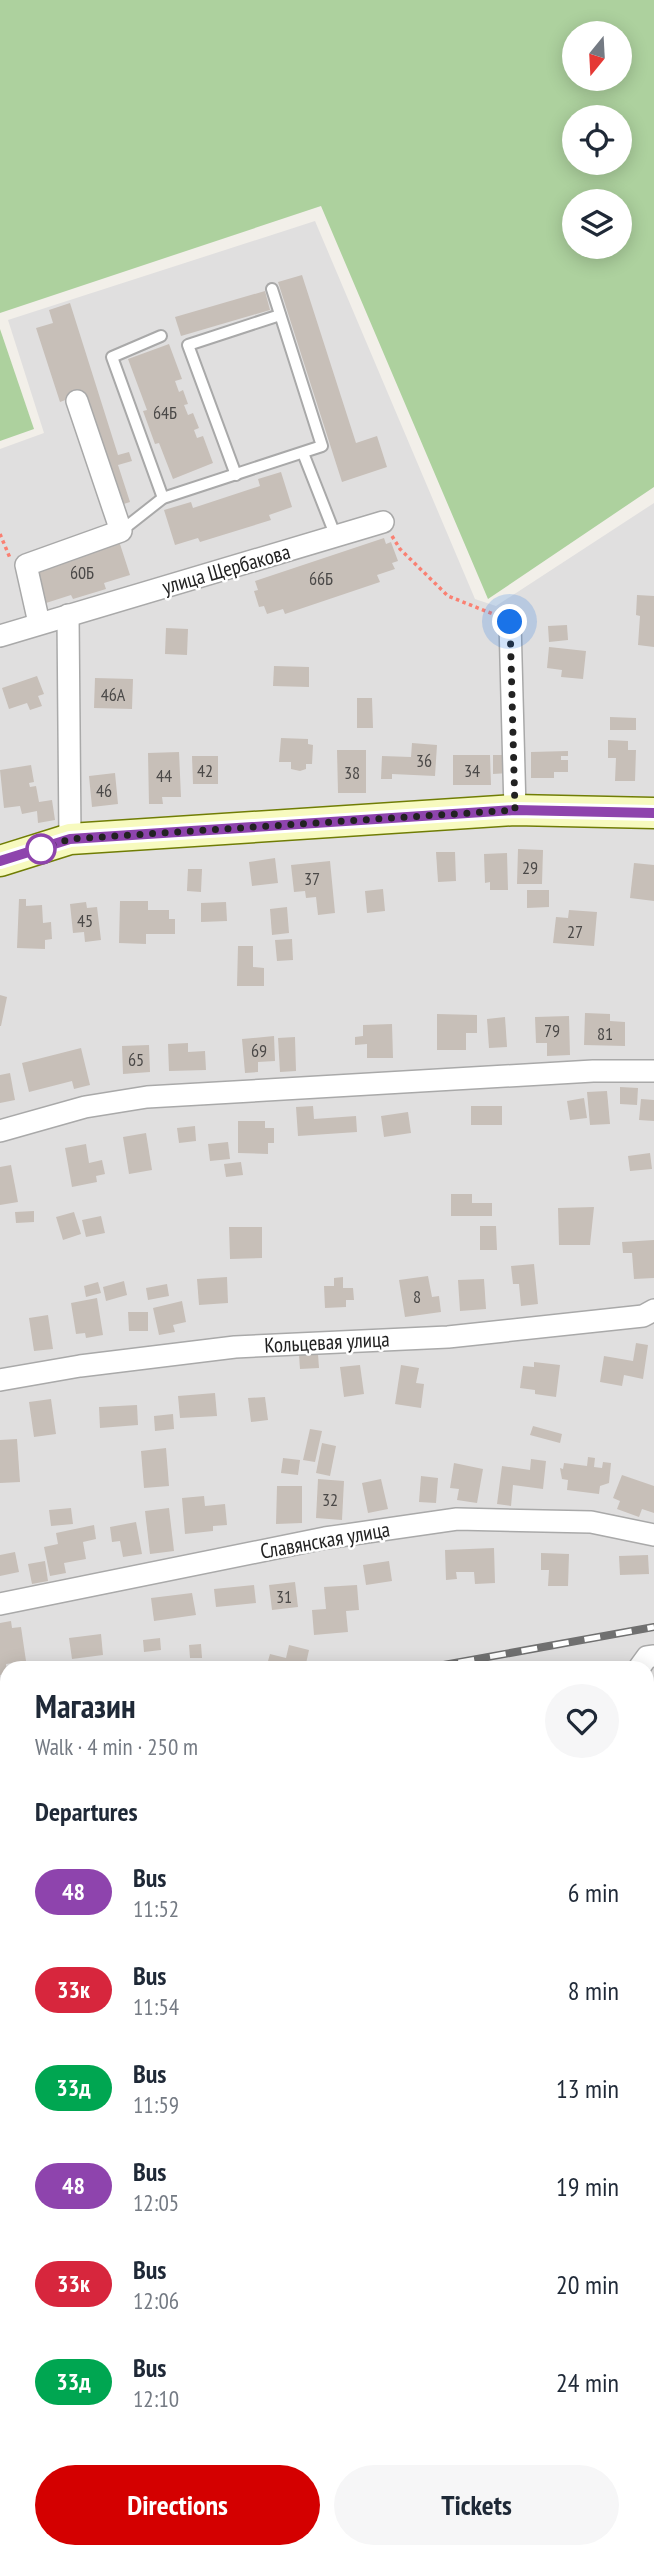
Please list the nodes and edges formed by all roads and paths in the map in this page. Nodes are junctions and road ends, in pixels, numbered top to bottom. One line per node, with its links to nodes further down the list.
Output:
1 (272, 289): 2 (lane)
2 (280, 315): 5 (lane); 6 (lane)
3 (161, 336): 7 (lane)
4 (77, 401): 9 (street)
5 (303, 453): 6 (lane); 10 (lane)
6 (236, 474): 7 (lane)
7 (163, 498): 9 (lane)
8 (383, 522): 10 (street, улица Щербакова); 12 (path)
9 (121, 531): 13 (street)
10 (335, 537): 11 (street, улица Щербакова)
11 (68, 615): 13 (street, улица Щербакова); 17 (street)
12 (510, 622): 15 (street)
13 (39, 623): 14 (street, улица Щербакова)
14 (0, 636)
15 (515, 810): 16 (street); 17 (street)
16 (654, 813)
17 (70, 839): 18 (street)
18 (0, 861)
19 (654, 1071): 20 (street)
20 (0, 1131)
21 (654, 1310): 22 (street, Кольцевая улица)
22 (0, 1380)
23 (654, 1535): 24 (street, Славянская улица)
24 (0, 1604)

